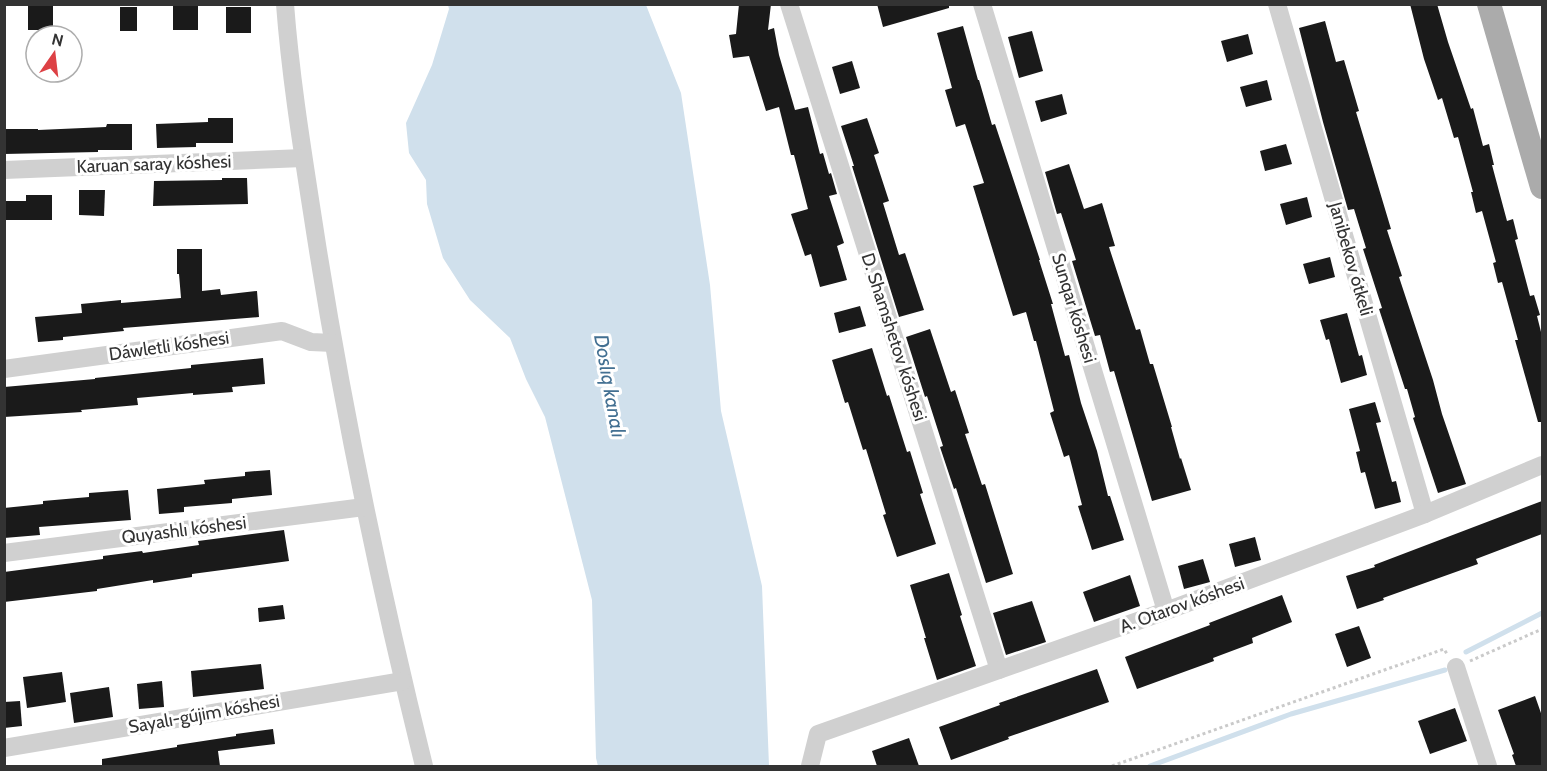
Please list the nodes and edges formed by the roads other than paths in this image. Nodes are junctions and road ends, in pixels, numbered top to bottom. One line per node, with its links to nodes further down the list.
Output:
1 (285, 4): 6 (street)
2 (789, 4): 17 (street, D. Shamshetov kóshesi)
3 (981, 4): 15 (street, Sunqar kóshesi)
4 (1277, 4): 13 (street, Janibekov ótkeli)
5 (1489, 4): 8 (main road)
6 (303, 158): 7 (street, Karuan saray kóshesi); 9 (street)
7 (4, 170)
8 (1542, 187)
9 (333, 343): 10 (street, Dáwletli kóshesi); 12 (street)
10 (4, 369)
11 (1542, 465): 13 (street, A. Otarov kóshesi)
12 (364, 507): 14 (street, Quyashlı kóshesi); 18 (street)
13 (1425, 514): 15 (street, A. Otarov kóshesi)
14 (4, 553)
15 (1166, 611): 17 (street, A. Otarov kóshesi)
16 (1456, 667): 22 (street)
17 (999, 670): 21 (street, A. Otarov kóshesi)
18 (403, 681): 19 (street, Sayalı-gújim kóshesi); 20 (street)
19 (4, 748)
20 (424, 766)
21 (810, 766)
22 (1488, 766)

